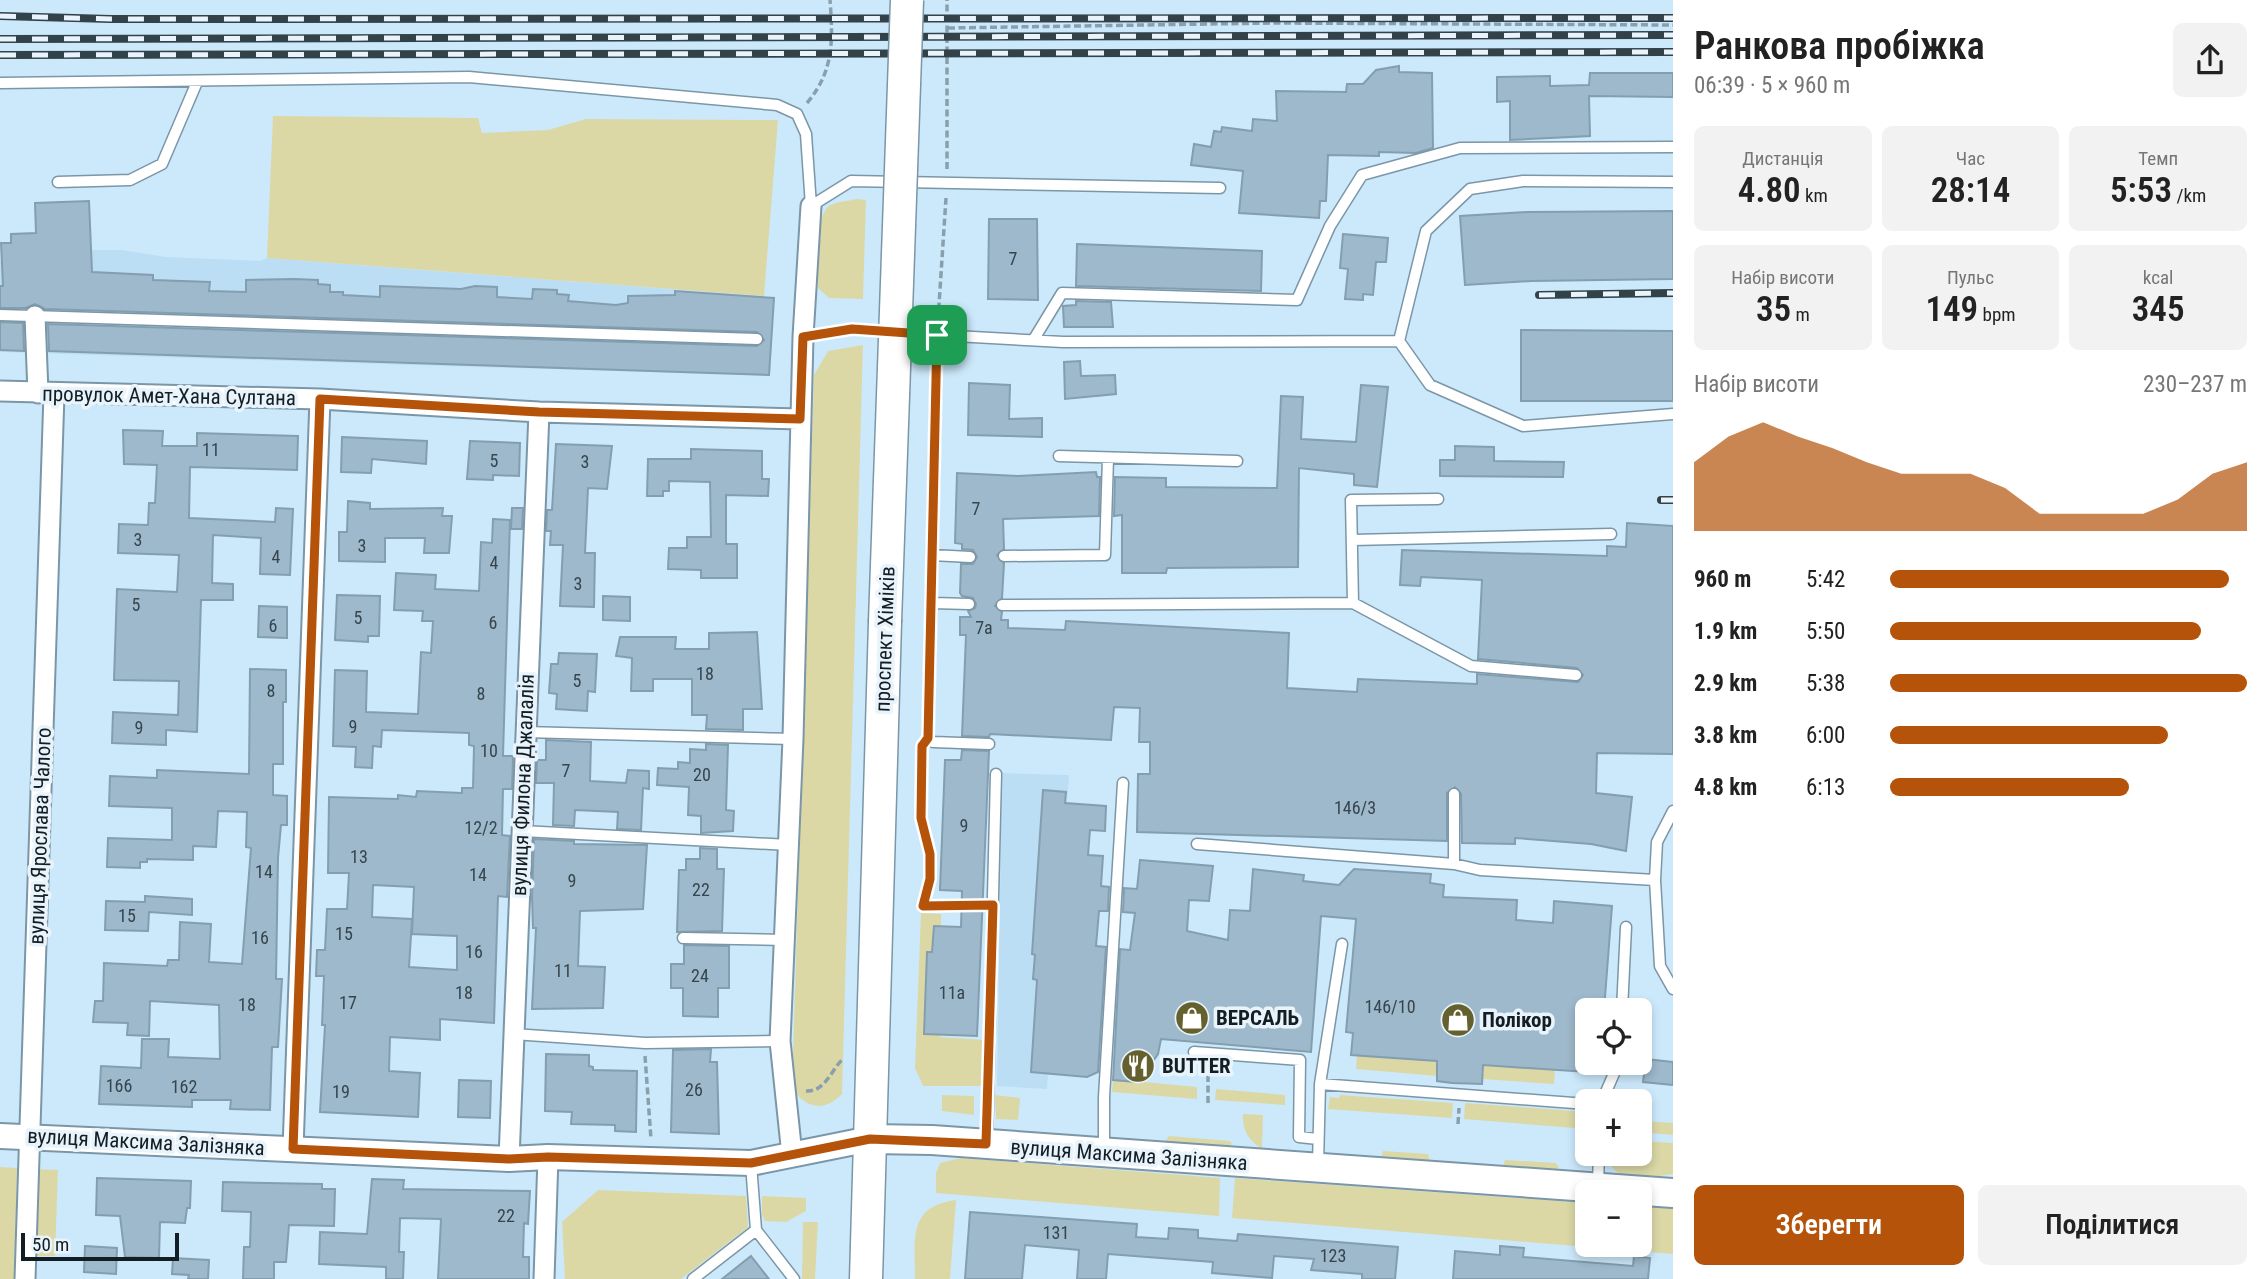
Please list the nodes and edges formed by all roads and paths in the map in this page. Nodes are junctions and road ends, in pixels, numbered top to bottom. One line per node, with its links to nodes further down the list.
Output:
1 (830, 0): 7 (path)
2 (907, 0): 72 (main road, проспект Хіміків, bridge)
3 (1673, 25): 4 (path)
4 (948, 27)
5 (197, 82): 6 (lane); 7 (lane); 10 (lane)
6 (0, 83)
7 (797, 114): 12 (lane)
8 (1673, 147): 18 (lane)
9 (1673, 182): 19 (lane)
10 (58, 183)
11 (1220, 188): 12 (lane)
12 (811, 206): 16 (street)
13 (0, 315): 14 (lane)
14 (35, 316): 17 (lane); 21 (street, вулиця Ярослава Чалого)
15 (937, 335): 16 (lane); 18 (lane); 32 (lane)
16 (803, 337): 25 (street)
17 (757, 339)
18 (1034, 339): 19 (lane)
19 (1399, 341): 24 (lane)
20 (0, 391): 21 (street, провулок Амет-Хана Султана)
21 (46, 393): 22 (street, провулок Амет-Хана Султана); 71 (street, вулиця Ярослава Чалого)
22 (320, 399): 23 (street, провулок Амет-Хана Султана); 75 (street)
23 (539, 412): 25 (street, провулок Амет-Хана Султана); 40 (street, вулиця Филона Джалалія)
24 (1673, 414)
25 (800, 419): 42 (street)
26 (1059, 456): 27 (lane)
27 (1108, 458): 28 (lane); 34 (lane)
28 (1237, 461)
29 (1438, 499): 31 (lane)
30 (1611, 534): 31 (lane)
31 (1352, 540): 36 (lane)
32 (932, 555): 33 (lane); 35 (lane)
33 (970, 556)
34 (1004, 556)
35 (933, 603): 37 (lane); 41 (lane)
36 (1353, 603): 38 (lane); 39 (lane)
37 (969, 604)
38 (1002, 605)
39 (1576, 675)
40 (524, 732): 42 (lane); 48 (street, вулиця Филона Джалалія)
41 (928, 738): 43 (lane); 53 (path)
42 (793, 739): 50 (street)
43 (989, 744)
44 (996, 774): 53 (lane)
45 (1123, 783): 76 (lane)
46 (1454, 794): 51 (lane)
47 (1673, 811): 52 (lane)
48 (522, 831): 50 (lane); 60 (street, вулиця Филона Джалалія)
49 (1197, 844): 51 (lane)
50 (789, 845): 56 (street)
51 (1454, 864): 52 (lane)
52 (1655, 880): 58 (lane)
53 (993, 905): 74 (lane)
54 (1626, 927): 59 (lane)
55 (683, 938): 56 (lane)
56 (785, 940): 61 (street)
57 (1342, 944): 66 (lane)
58 (1673, 989)
59 (1623, 998)
60 (513, 1034): 62 (lane); 79 (street, вулиця Филона Джалалія)
61 (780, 1041): 62 (lane); 67 (street)
62 (645, 1043): 80 (path)
63 (1194, 1052): 64 (lane)
64 (1209, 1053): 68 (path); 73 (lane)
65 (844, 1058): 67 (path)
66 (1320, 1084): 69 (lane); 73 (lane)
67 (784, 1091): 77 (street)
68 (1208, 1103)
69 (1575, 1103)
70 (0, 1136): 71 (street, вулиця Максима Залізняка)
71 (31, 1136): 75 (street, вулиця Максима Залізняка); 87 (street, вулиця Ярослава Чалого)
72 (870, 1139): 74 (main road, вулиця Максима Залізняка); 77 (street, вулиця Максима Залізняка); 91 (main road, проспект Хіміків)
73 (1318, 1139): 82 (lane)
74 (986, 1144): 76 (main road, вулиця Максима Залізняка)
75 (293, 1149): 79 (street, вулиця Максима Залізняка)
76 (1104, 1154): 82 (main road, вулиця Максима Залізняка)
77 (792, 1155): 81 (street, вулиця Максима Залізняка)
78 (548, 1157): 79 (street, вулиця Максима Залізняка); 80 (street, вулиця Максима Залізняка); 88 (street)
79 (509, 1159)
80 (653, 1162): 81 (street, вулиця Максима Залізняка)
81 (751, 1163): 86 (lane)
82 (1318, 1168): 83 (main road, вулиця Максима Залізняка)
83 (1575, 1186)
84 (1652, 1192): 85 (main road, вулиця Максима Залізняка)
85 (1673, 1193)
86 (756, 1230): 89 (lane); 90 (lane)
87 (25, 1279)
88 (544, 1279)
89 (693, 1279)
90 (794, 1279)
91 (866, 1279)

